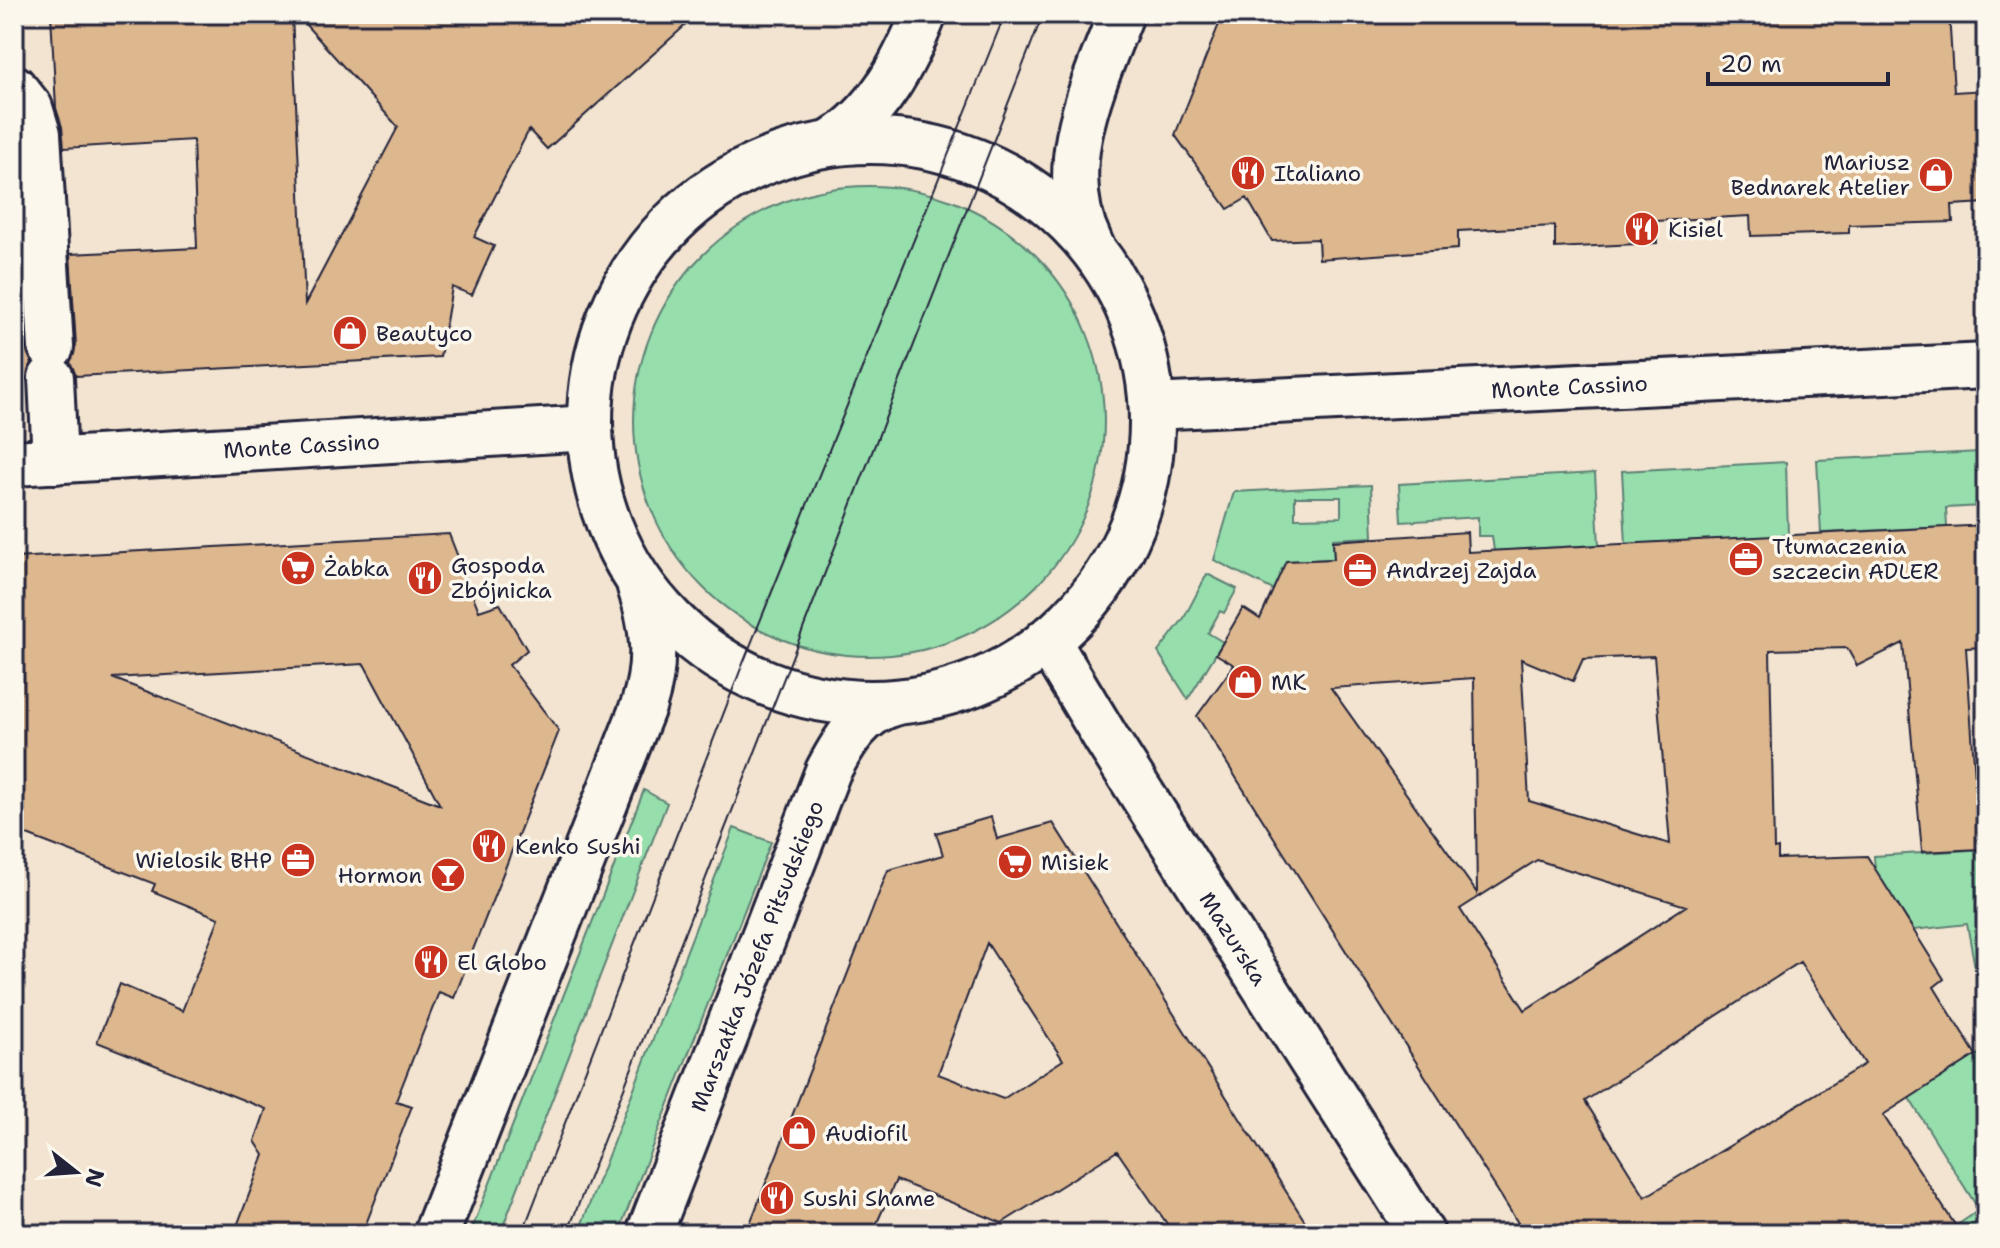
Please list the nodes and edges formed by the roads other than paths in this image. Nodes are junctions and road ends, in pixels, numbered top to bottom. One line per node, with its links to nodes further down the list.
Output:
1 (924, 14): 4 (main road)
2 (1121, 14): 5 (main road)
3 (14, 88): 9 (main road)
4 (831, 143): 5 (main road); 8 (main road)
5 (1095, 252): 7 (main road)
6 (1986, 366): 7 (main road, Monte Cassino)
7 (1152, 407): 11 (main road)
8 (590, 428): 9 (main road, Monte Cassino); 10 (main road)
9 (34, 462)
10 (636, 577): 12 (main road); 13 (main road)
11 (1047, 640): 12 (main road); 15 (main road, Mazurska)
12 (894, 703): 14 (main road, Marszałka Józefa Piłsudskiego)
13 (436, 1234)
14 (649, 1234)
15 (1422, 1234)

